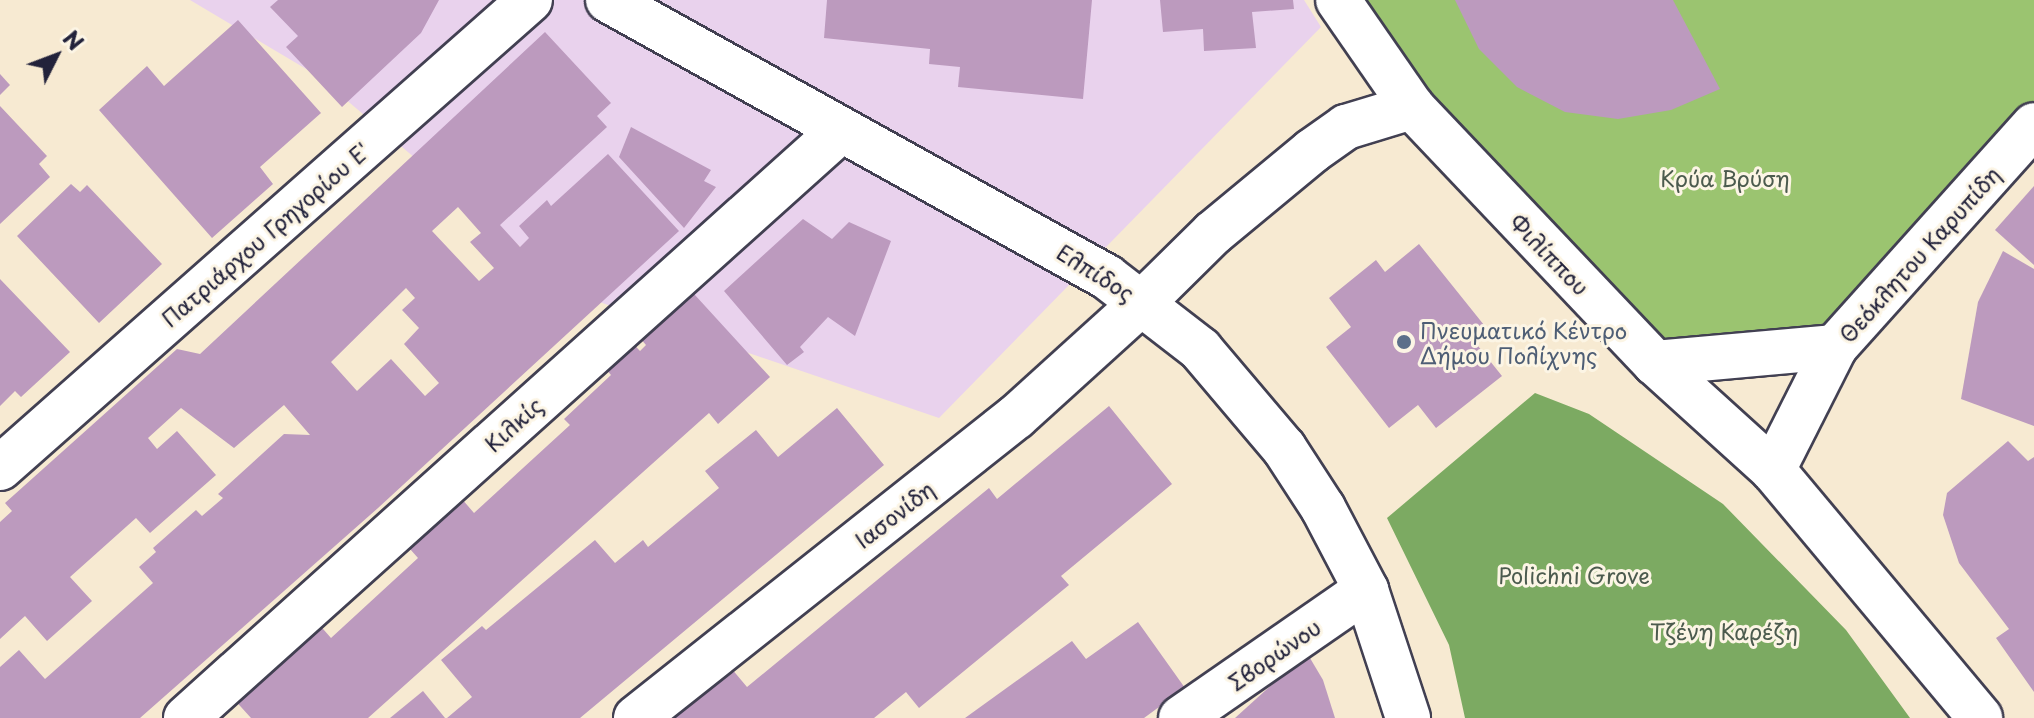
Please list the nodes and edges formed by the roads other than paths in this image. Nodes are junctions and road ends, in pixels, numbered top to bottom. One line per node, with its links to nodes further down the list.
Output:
1 (530, 0): 10 (street, Πατριάρχου Γρηγορίου Ε')
2 (608, 0): 6 (street, Ελπίδος)
3 (1338, 0): 4 (street, Φιλίππου)
4 (1412, 107): 7 (street); 9 (street, Φιλίππου)
5 (2034, 125): 8 (street, Θεόκλητου Καρυπίδη)
6 (841, 130): 7 (street, Ελπίδος); 13 (street, Κιλκίς)
7 (1144, 301): 12 (street, Ελπίδος); 14 (street, Ιασoνίδη)
8 (1835, 347): 9 (street, Θεόκλητου Καρυπίδη); 11 (street, Θεόκλητου Καρυπίδη)
9 (1655, 363): 11 (street, Φιλίππου)
10 (0, 468)
11 (1773, 470): 17 (street, Φιλίππου)
12 (1366, 590): 15 (street, Σβορώνου); 16 (street, Ελπίδος)
13 (186, 718)
14 (636, 718)
15 (1181, 718)
16 (1408, 718)
17 (1980, 718)

